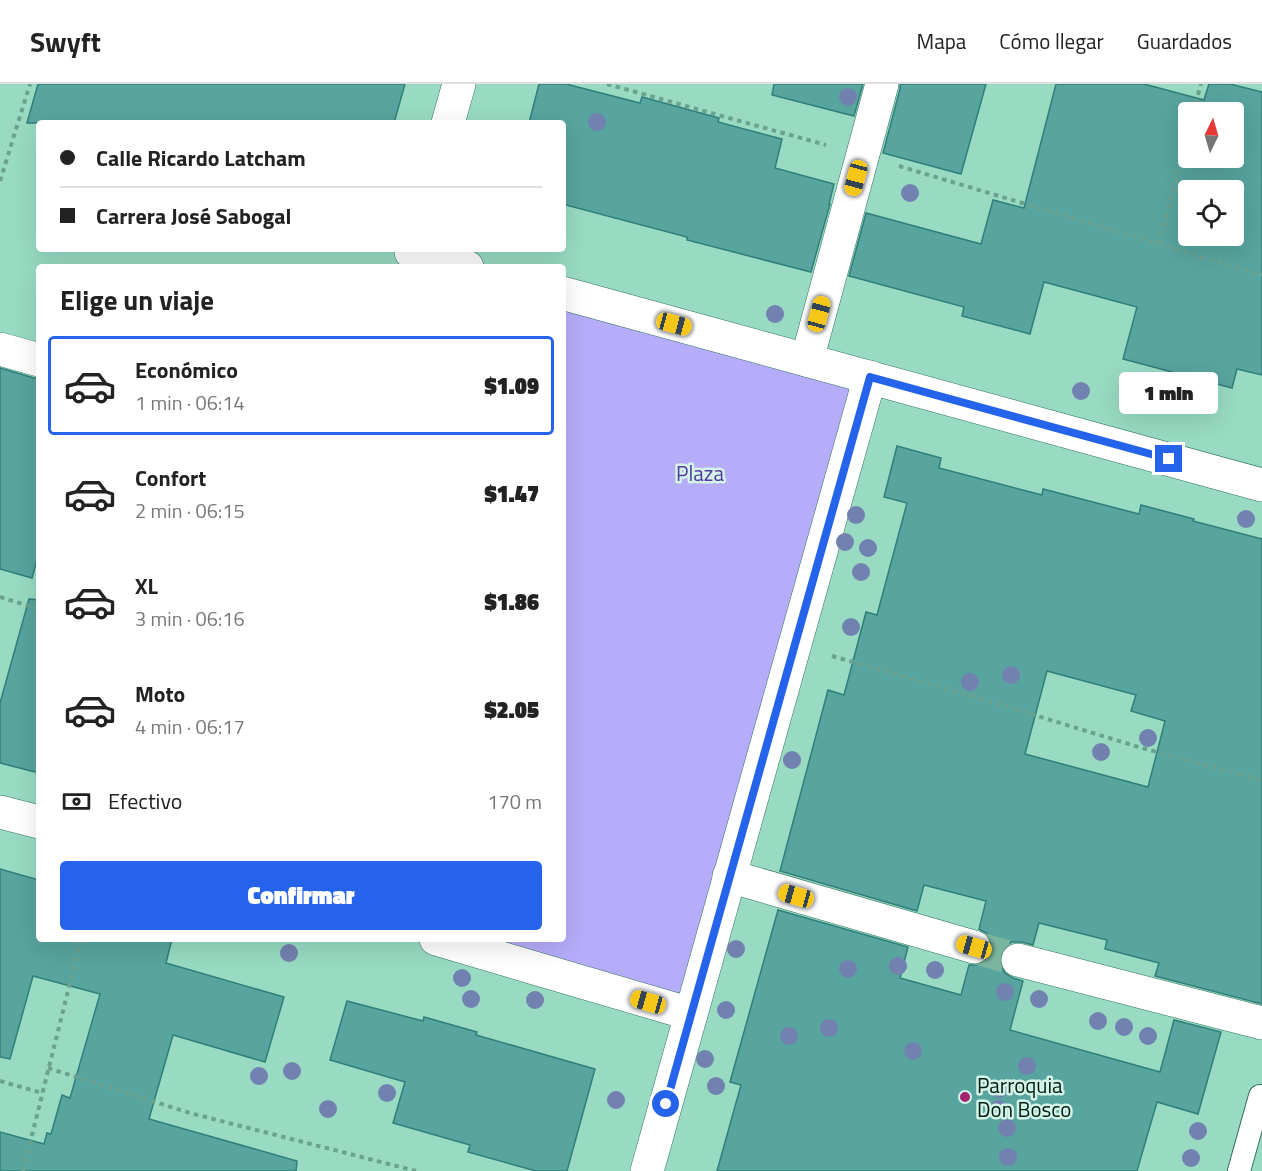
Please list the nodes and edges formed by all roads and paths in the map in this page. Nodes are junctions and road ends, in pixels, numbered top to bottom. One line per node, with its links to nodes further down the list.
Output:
1 (30, 84): 10 (path)
2 (459, 84): 7 (street)
3 (607, 84): 8 (path)
4 (882, 84): 8 (street)
5 (1201, 84): 6 (path)
6 (1196, 102)
7 (449, 120)
8 (862, 155): 11 (path); 18 (street)
9 (1179, 168): 11 (path)
10 (0, 181)
11 (1159, 244): 14 (path)
12 (410, 256): 13 (street)
13 (451, 264)
14 (1262, 276)
15 (566, 294): 18 (street)
16 (0, 349): 17 (street)
17 (36, 359)
18 (807, 360): 19 (street)
19 (870, 377): 20 (street); 23 (street)
20 (1262, 484)
21 (0, 597): 22 (path)
22 (36, 608)
23 (794, 646): 24 (path); 27 (street)
24 (1262, 780)
25 (0, 812): 26 (street)
26 (36, 821)
27 (729, 876): 30 (street); 32 (street)
28 (80, 942): 34 (path)
29 (446, 942): 32 (street)
30 (974, 947)
31 (1018, 960): 33 (street)
32 (691, 1014): 40 (street)
33 (1262, 1023)
34 (48, 1068): 36 (path); 39 (path)
35 (0, 1082): 36 (path)
36 (42, 1094): 38 (path)
37 (1260, 1095): 41 (lane)
38 (23, 1171)
39 (416, 1171)
40 (647, 1171)
41 (1239, 1171)

